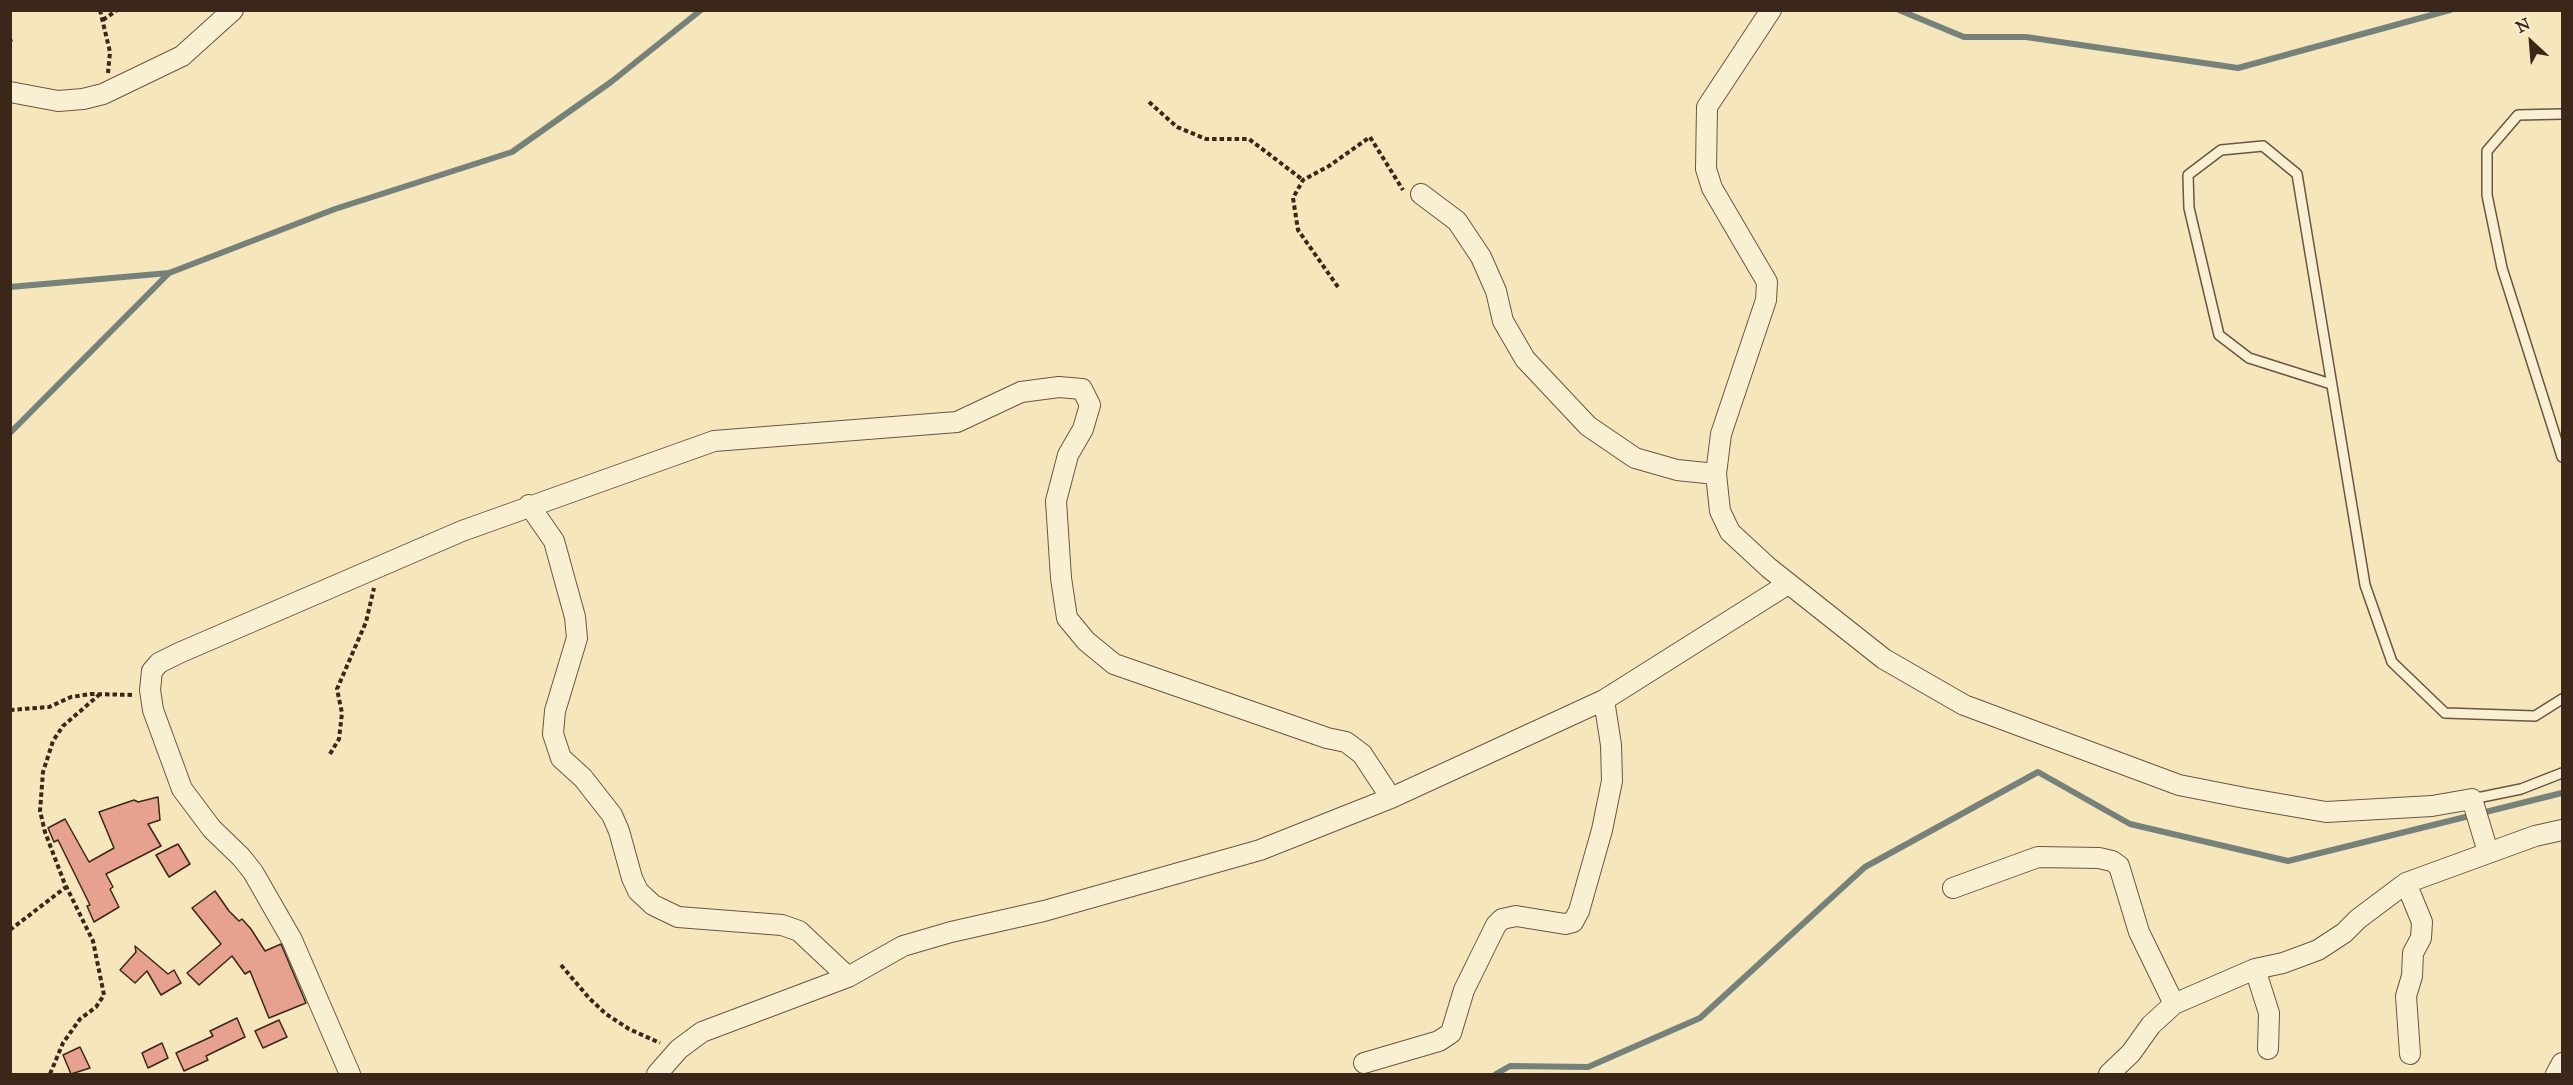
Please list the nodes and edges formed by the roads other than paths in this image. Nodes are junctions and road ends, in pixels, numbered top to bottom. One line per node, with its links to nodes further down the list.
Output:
1 (233, 10): 3 (street)
2 (1771, 10): 8 (street)
3 (10, 92)
4 (2562, 114): 7 (lane)
5 (1421, 194): 8 (street)
6 (2331, 384): 6 (lane); 11 (lane)
7 (2562, 458)
8 (1716, 474): 10 (street)
9 (529, 505): 14 (street); 21 (street); 27 (street)
10 (1788, 584): 12 (street); 15 (street)
11 (2562, 699)
12 (1604, 700): 14 (street); 25 (street)
13 (2562, 773): 15 (lane)
14 (1391, 798): 21 (street)
15 (2472, 799): 17 (street)
16 (2562, 830): 17 (street)
17 (2488, 852): 18 (street)
18 (2406, 883): 20 (street); 24 (street)
19 (1953, 888): 22 (street)
20 (2255, 969): 22 (street); 23 (street)
21 (848, 977): 28 (street)
22 (2174, 1004): 29 (street)
23 (2268, 1049)
24 (2410, 1054)
25 (1364, 1063)
26 (2562, 1063): 30 (street)
27 (350, 1074)
28 (657, 1074)
29 (2109, 1074)
30 (2556, 1074)

